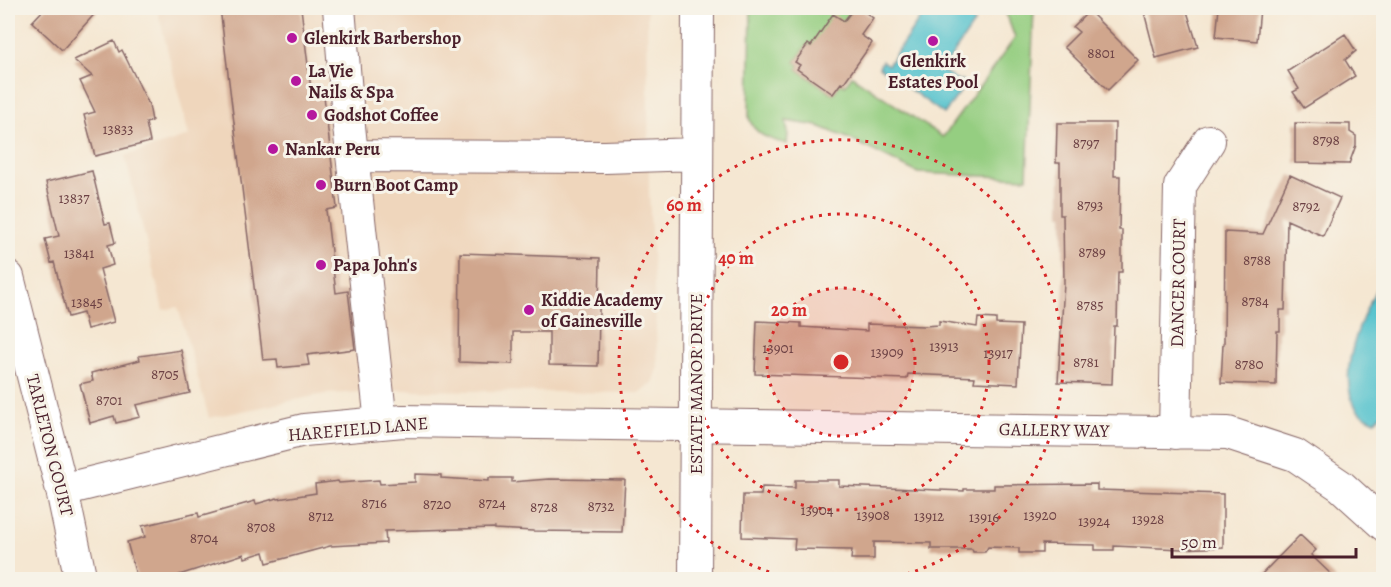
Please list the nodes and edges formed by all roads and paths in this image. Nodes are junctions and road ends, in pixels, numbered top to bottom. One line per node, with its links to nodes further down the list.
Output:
1 (339, 8): 5 (street)
2 (698, 8): 4 (street, ESTATE MANOR DRIVE)
3 (1209, 141): 9 (street, DANCER COURT)
4 (697, 154): 5 (street); 8 (street, ESTATE MANOR DRIVE)
5 (352, 156): 7 (street)
6 (8, 277): 10 (street, TARLETON COURT)
7 (381, 423): 8 (street, HAREFIELD LANE); 10 (street, HAREFIELD LANE)
8 (696, 425): 9 (street, GALLERY WAY); 13 (street, ESTATE MANOR DRIVE)
9 (1175, 433): 11 (street, GALLERY WAY)
10 (62, 490): 12 (street, TARLETON COURT)
11 (1383, 525)
12 (81, 579)
13 (695, 579)

